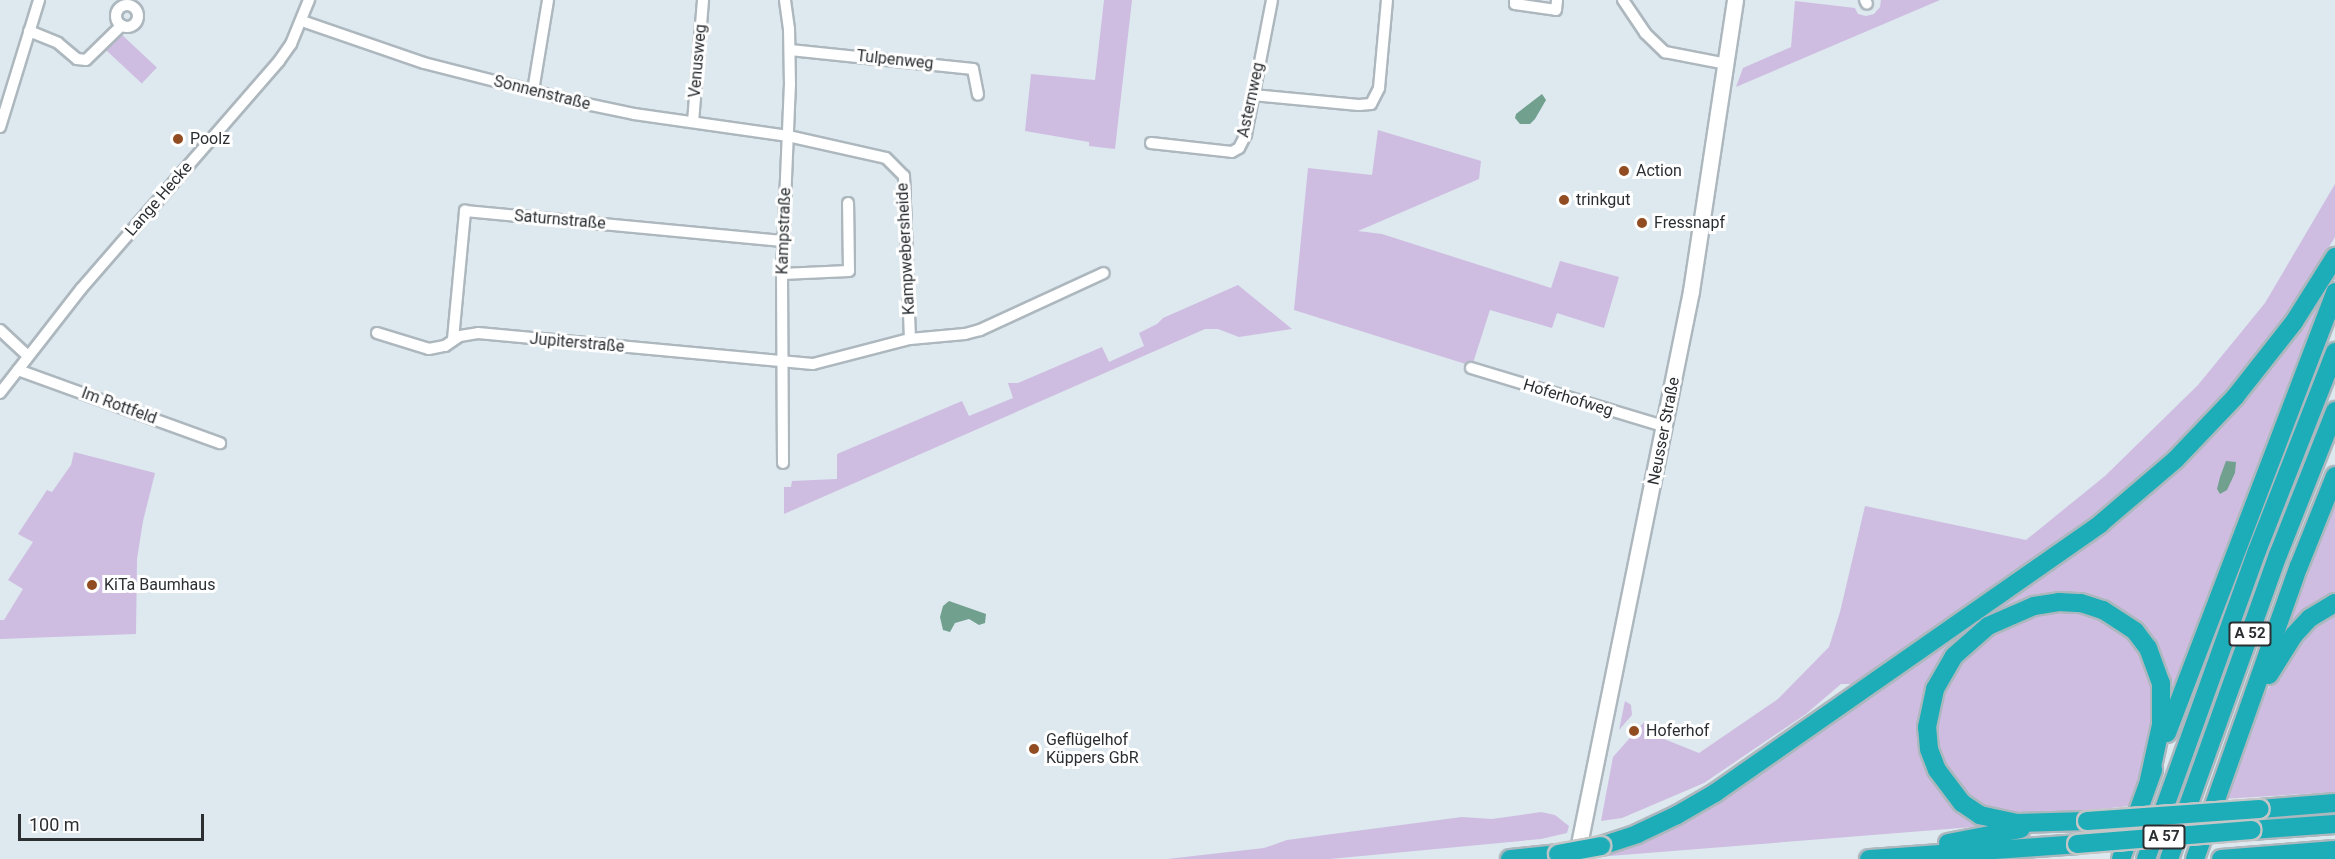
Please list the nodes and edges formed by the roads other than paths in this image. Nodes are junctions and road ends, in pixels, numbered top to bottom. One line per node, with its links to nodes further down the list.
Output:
1 (39, 0): 15 (street)
2 (309, 0): 13 (street, Lange Hecke)
3 (548, 0): 18 (street)
4 (703, 0): 21 (street, Venusweg)
5 (784, 0): 16 (street, Kampstraße)
6 (1272, 0): 19 (street, Asternweg)
7 (1387, 0): 19 (street)
8 (1515, 0): 9 (street)
9 (1557, 0)
10 (1623, 0): 17 (street)
11 (1736, 0): 17 (main road, Neusser Straße)
12 (130, 3): 14 (street); 14 (street)
13 (302, 21): 18 (street, Sonnenstraße); 36 (street, Lange Hecke)
14 (122, 25): 15 (street)
15 (29, 32): 22 (street)
16 (790, 50): 20 (street, Tulpenweg); 23 (street, Kampstraße)
17 (1727, 64): 42 (main road, Neusser Straße)
18 (533, 91): 21 (street, Sonnenstraße)
19 (1253, 94): 24 (street, Asternweg)
20 (978, 95)
21 (693, 122): 23 (street, Sonnenstraße)
22 (0, 127)
23 (788, 136): 26 (street, Kampstraße); 34 (street, Kampwebersheide)
24 (1151, 143)
25 (848, 203): 29 (street)
26 (783, 241): 29 (street, Kampstraße); 33 (street, Saturnstraße)
27 (2335, 257): 53 (highway, bridge)
28 (1104, 273): 34 (street, Kampwebersheide)
29 (783, 274): 37 (street, Kampstraße)
30 (2335, 292): 48 (highway)
31 (0, 330): 36 (street)
32 (377, 333): 33 (street, Jupiterstraße)
33 (453, 339): 37 (street, Jupiterstraße)
34 (910, 339): 37 (street, Kampwebersheide)
35 (2335, 352): 58 (highway, A 52)
36 (28, 356): 39 (street, Lange Hecke)
37 (783, 362): 44 (street, Kampstraße)
38 (1471, 368): 42 (street, Hoferhofweg)
39 (18, 370): 40 (street, Lange Hecke); 43 (street, Im Rottfeld)
40 (0, 393)
41 (2335, 411): 59 (highway, A 52)
42 (1665, 427): 54 (main road, Neusser Straße)
43 (220, 443)
44 (783, 463)
45 (2335, 476): 47 (highway)
46 (2335, 603): 47 (highway)
47 (2243, 721): 60 (highway)
48 (2149, 780): 50 (highway); 57 (highway)
49 (2335, 803): 50 (highway, bridge)
50 (2058, 823): 55 (highway)
51 (2335, 824): 56 (highway, A 57, bridge)
52 (2335, 850): 61 (highway)
53 (1510, 859)
54 (1576, 859)
55 (1863, 859)
56 (1869, 859)
57 (2121, 859)
58 (2146, 859)
59 (2169, 859)
60 (2195, 859)
61 (2221, 859)

